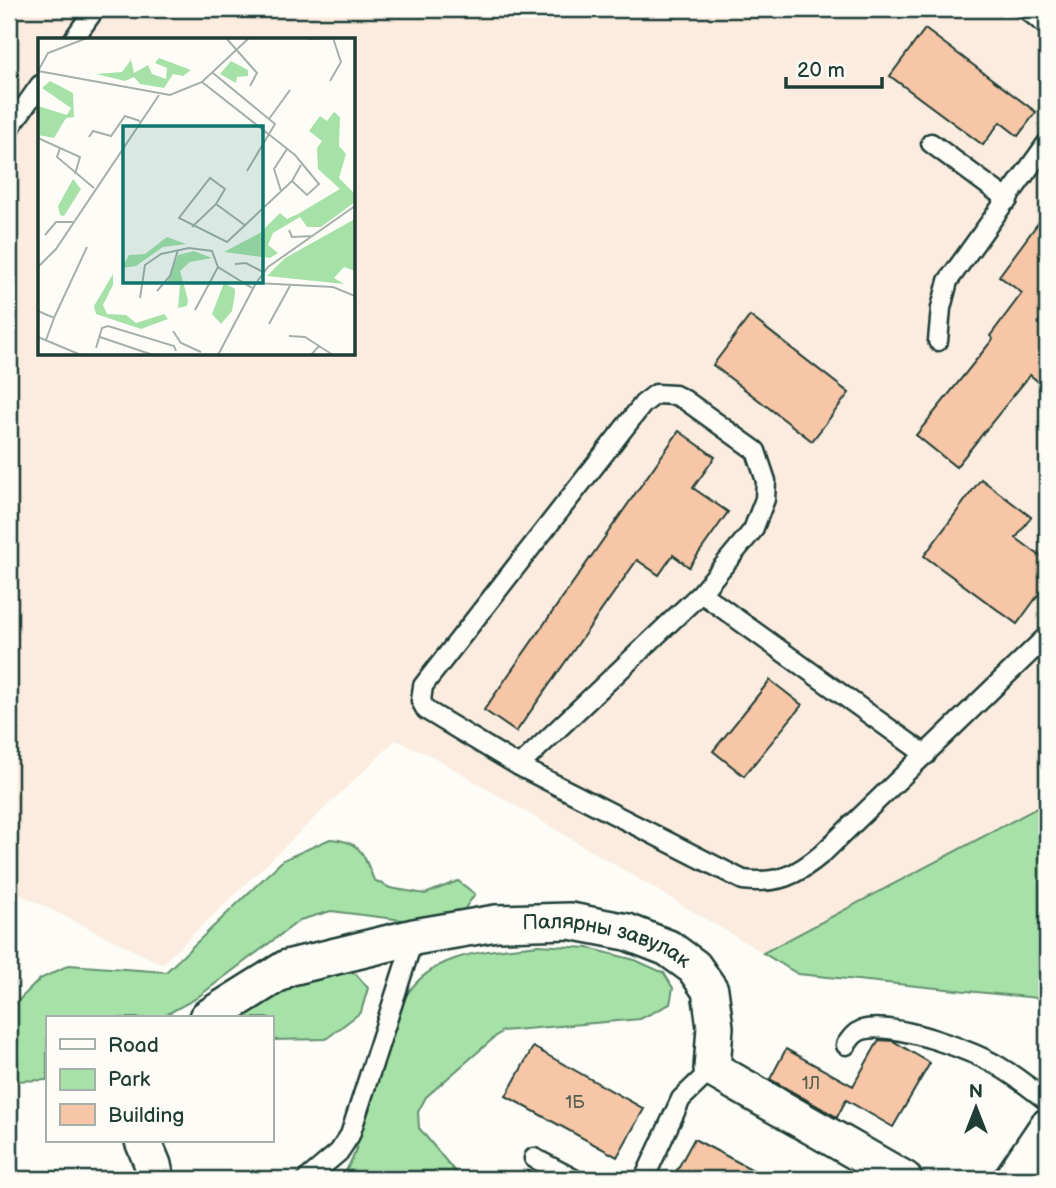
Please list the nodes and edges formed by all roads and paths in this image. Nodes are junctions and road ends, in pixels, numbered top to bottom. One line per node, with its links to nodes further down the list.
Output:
1 (95, 9): 4 (lane)
2 (1026, 9): 3 (lane)
3 (1047, 26)
4 (73, 38)
5 (38, 88): 6 (lane)
6 (9, 129)
7 (931, 143): 9 (lane)
8 (1047, 144): 9 (lane)
9 (1008, 200): 10 (lane)
10 (937, 341)
11 (701, 593): 13 (lane); 14 (lane); 14 (lane)
12 (1047, 636): 13 (lane)
13 (926, 755): 14 (lane)
14 (519, 766)
15 (414, 937): 16 (street, Палярны завулак); 18 (street, Палярны завулак); 24 (lane)
16 (210, 1016)
17 (846, 1045): 19 (lane)
18 (712, 1069): 26 (lane); 27 (street)
19 (1047, 1101)
20 (1047, 1127): 28 (street)
21 (143, 1142): 23 (street)
22 (534, 1158): 25 (lane)
23 (156, 1179)
24 (307, 1179)
25 (574, 1179)
26 (644, 1179)
27 (904, 1179)
28 (1012, 1179)

